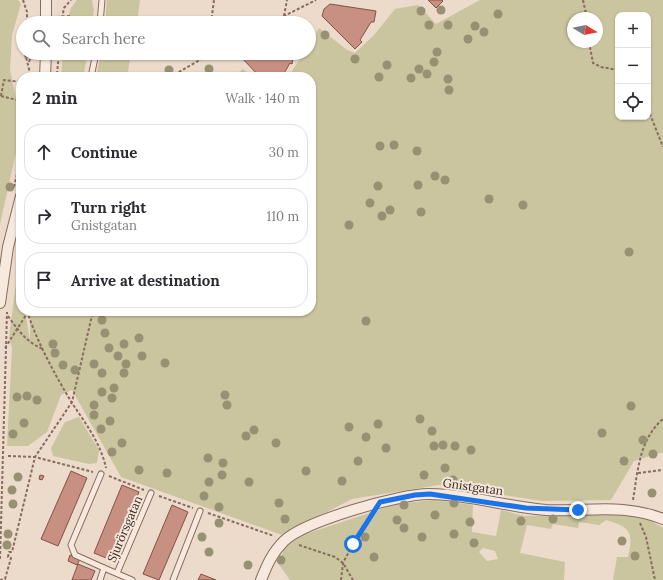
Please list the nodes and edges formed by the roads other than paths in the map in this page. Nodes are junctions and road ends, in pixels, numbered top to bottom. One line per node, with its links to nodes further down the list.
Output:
1 (46, 0): 3 (street)
2 (102, 0): 4 (lane)
3 (46, 16)
4 (101, 16)
5 (46, 60): 7 (street)
6 (95, 60): 8 (lane)
7 (45, 72)
8 (92, 72)
9 (16, 215): 10 (street)
10 (0, 303)
11 (101, 474): 15 (lane)
12 (151, 493): 16 (lane, Sjurörsgatan)
13 (200, 511): 19 (lane)
14 (663, 519): 20 (street, Gnistgatan)
15 (104, 568): 16 (lane); 17 (lane)
16 (117, 573): 18 (lane)
17 (100, 580)
18 (132, 580)
19 (173, 580)
20 (261, 580)

